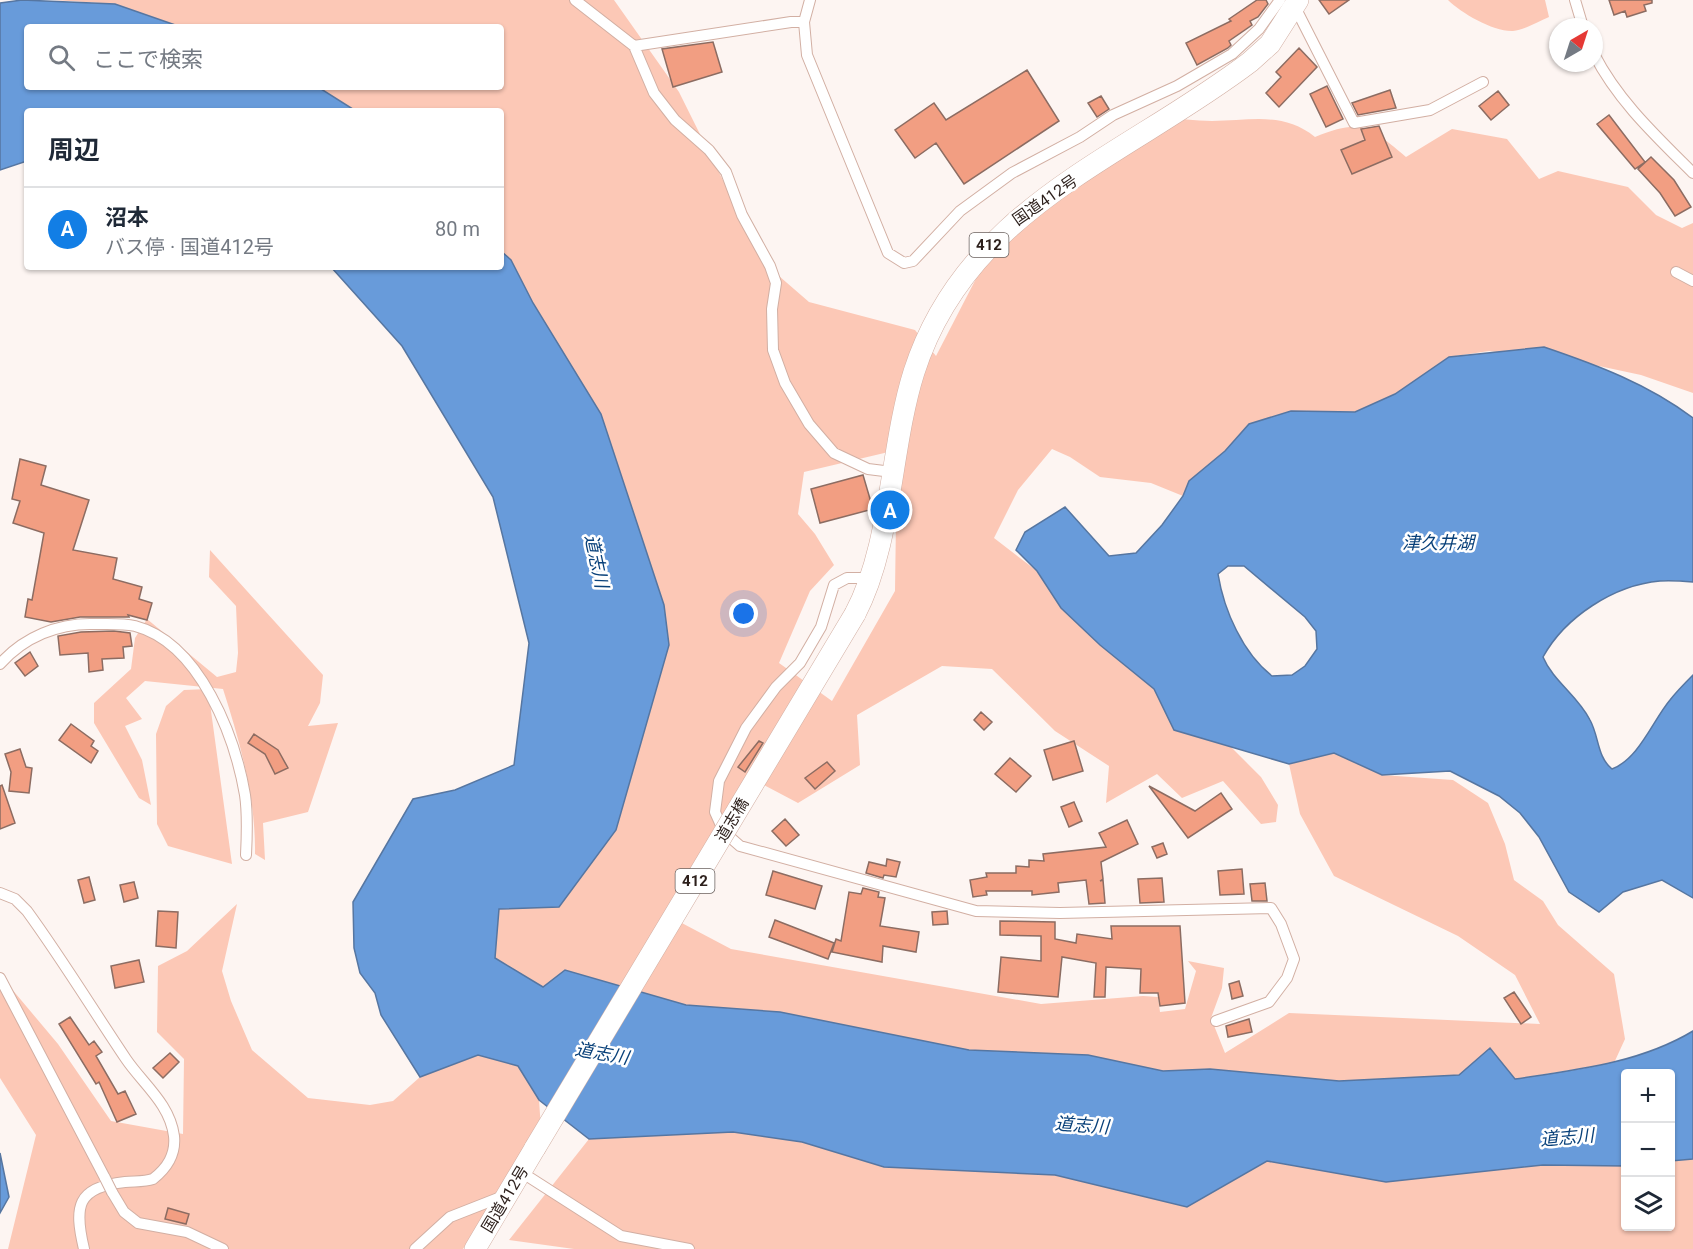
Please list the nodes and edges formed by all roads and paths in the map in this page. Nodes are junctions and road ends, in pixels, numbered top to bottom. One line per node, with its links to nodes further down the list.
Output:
1 (575, 0): 7 (street)
2 (810, 0): 6 (street)
3 (1575, 0): 5 (street)
4 (1291, 2): 6 (street); 9 (street); 13 (highway, 国道412号 / 412)
5 (1580, 18)
6 (804, 22): 7 (street)
7 (634, 46): 13 (street)
8 (1603, 72): 10 (street)
9 (1483, 82)
10 (1693, 173)
11 (1676, 272): 12 (street)
12 (1693, 280)
13 (892, 472): 14 (highway, 国道412号 / 412)
14 (869, 578): 15 (highway, 国道412号 / 412); 20 (street)
15 (855, 614): 21 (highway, 道志橋 / 412, bridge)
16 (0, 664): 17 (street)
17 (246, 855)
18 (0, 893): 24 (street)
19 (0, 978): 25 (street, bridge)
20 (1216, 1022)
21 (535, 1148): 22 (highway, 国道412号 / 412)
22 (521, 1172): 23 (highway, 国道412号 / 412); 28 (street)
23 (507, 1194): 26 (street); 27 (highway, 国道412号 / 412)
24 (84, 1249)
25 (223, 1249)
26 (415, 1249)
27 (475, 1249)
28 (689, 1249)

